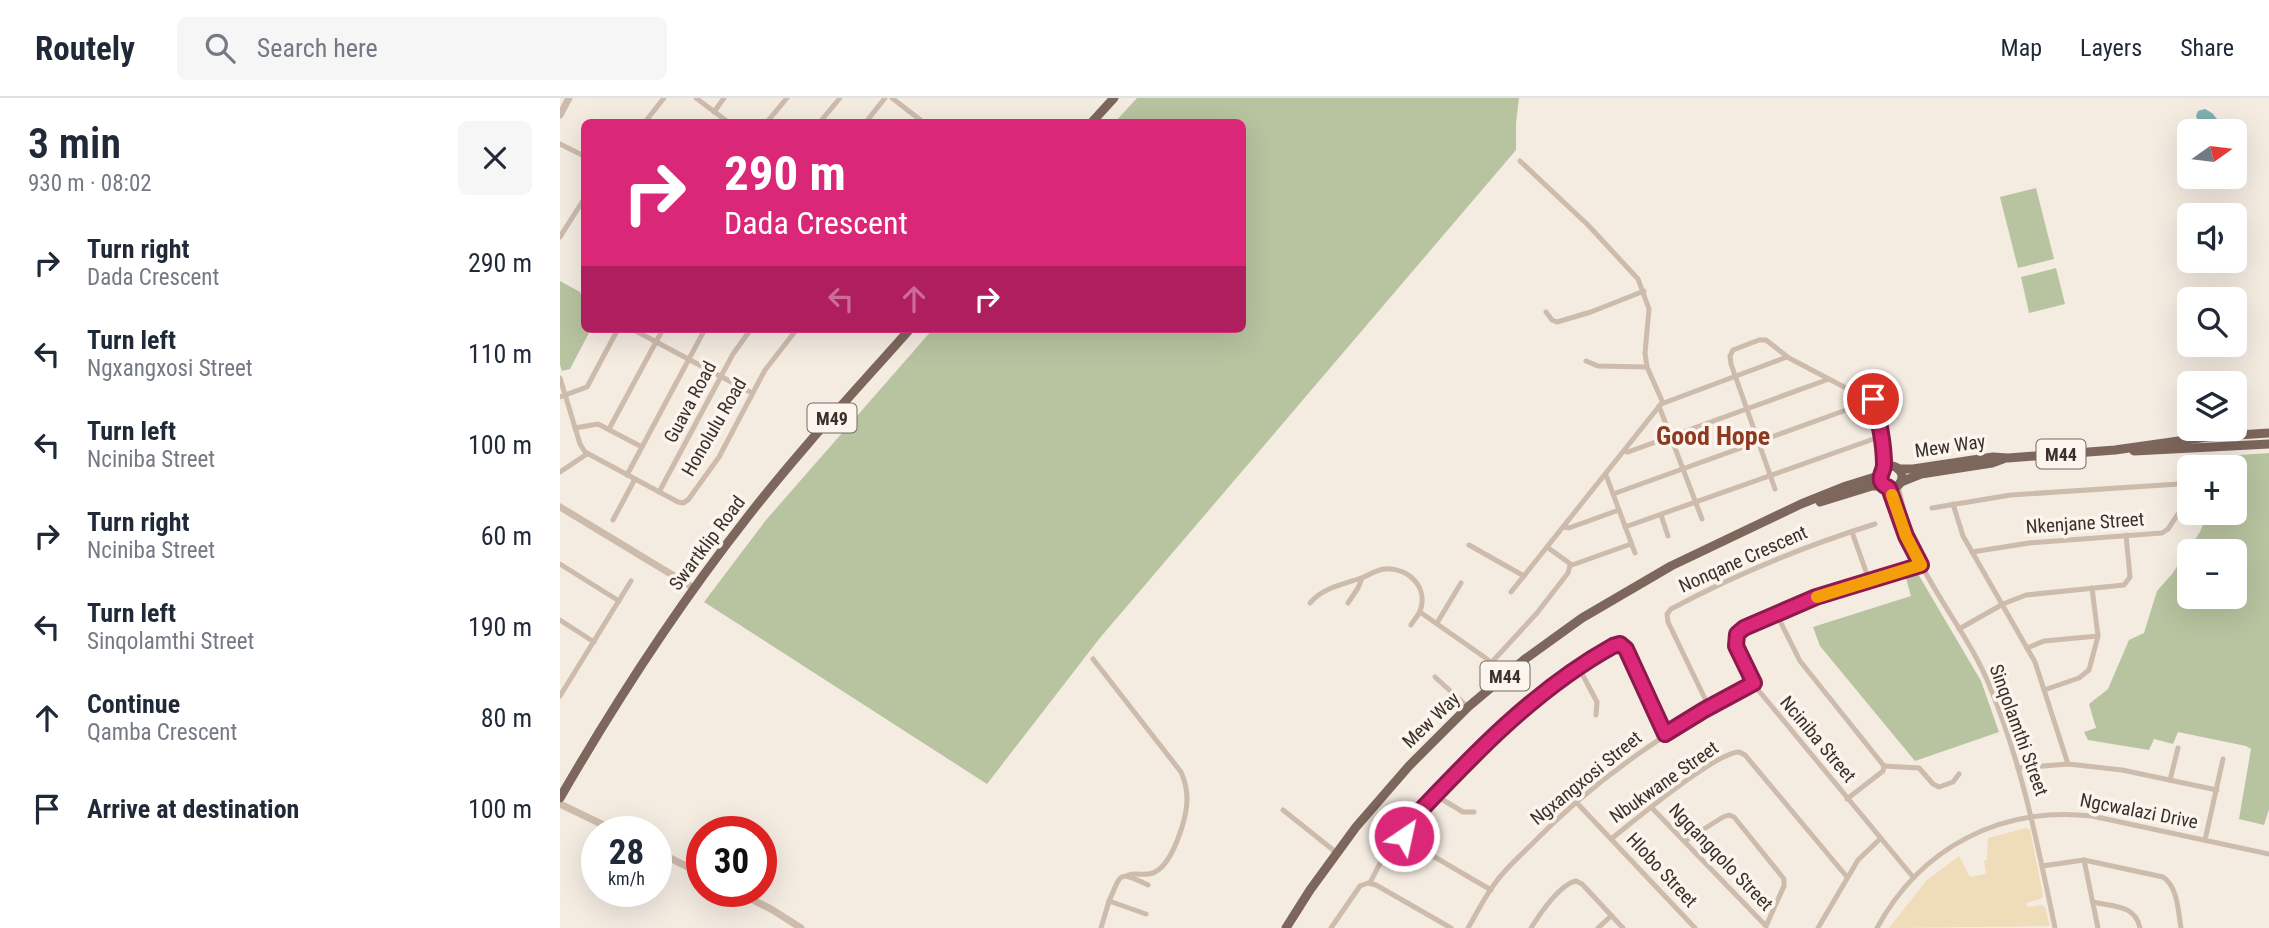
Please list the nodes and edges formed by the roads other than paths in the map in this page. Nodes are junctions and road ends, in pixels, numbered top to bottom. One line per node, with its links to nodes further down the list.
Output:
1 (569, 98): 11 (street)
2 (664, 98): 12 (street)
3 (696, 98): 10 (street)
4 (724, 98): 10 (street)
5 (787, 98): 14 (street)
6 (840, 98): 15 (street)
7 (886, 98): 16 (street)
8 (892, 98): 17 (street)
9 (1114, 98): 18 (main road)
10 (714, 111): 13 (street)
11 (560, 115)
12 (647, 119)
13 (724, 119)
14 (770, 119)
15 (822, 119)
16 (868, 119)
17 (914, 119)
18 (1095, 119)
19 (560, 144): 20 (street)
20 (581, 154)
21 (1520, 161): 24 (street)
22 (581, 204): 23 (street)
23 (560, 237)
24 (1644, 290): 25 (street); 37 (street)
25 (1546, 312)
26 (616, 333): 44 (street)
27 (639, 333): 33 (street)
28 (661, 333): 33 (street)
29 (703, 333): 35 (street)
30 (748, 333): 39 (street, Guava Road)
31 (794, 333): 43 (street, Honolulu Road)
32 (906, 333): 102 (main road, Swartklip Road / M49)
33 (655, 342): 35 (street); 50 (street)
34 (1787, 357): 38 (street); 38 (street); 41 (street)
35 (689, 360): 39 (street); 57 (street)
36 (1586, 362): 37 (street)
37 (1647, 366): 47 (street)
38 (1735, 376): 47 (street); 48 (street)
39 (720, 377): 43 (street); 72 (street, Guava Road)
40 (560, 378): 44 (street)
41 (1829, 379): 46 (street); 48 (street)
42 (1870, 389): 45 (street)
43 (752, 393): 72 (street, Honolulu Road)
44 (563, 396): 49 (street)
45 (1873, 399): 46 (street); 54 (street)
46 (1856, 401): 55 (street)
47 (1661, 404): 53 (street); 60 (street)
48 (1747, 410): 53 (street); 55 (street)
49 (575, 428): 50 (street); 61 (street)
50 (609, 429): 57 (street)
51 (2269, 433): 52 (main road, Mew Way / M44)
52 (2254, 434): 56 (main road); 58 (main road); 59 (main road, Mew Way / M44)
53 (1672, 437): 60 (street); 63 (street)
54 (1882, 437): 64 (street); 68 (street)
55 (1758, 442): 63 (street); 68 (street)
56 (2269, 442): 58 (main road, Mew Way / M44)
57 (642, 447): 66 (street)
58 (2191, 449): 59 (main road, Mew Way / M44)
59 (2115, 450): 62 (main road, Mew Way / M44)
60 (1624, 451): 67 (street)
61 (587, 454): 65 (street); 66 (street, Honolulu Road)
62 (2008, 458): 64 (main road, Mew Way / M44); 70 (main road, Mew Way / M44)
63 (1684, 468): 73 (street); 74 (street)
64 (1889, 469): 70 (main road, Mew Way); 70 (main road); 78 (main road, Mew Way / M44)
65 (560, 472)
66 (627, 475): 69 (street, Honolulu Road)
67 (1606, 475): 73 (street); 84 (street)
68 (1771, 475): 71 (street); 74 (street)
69 (635, 480): 72 (street, Honolulu Road); 82 (street)
70 (1894, 485): 78 (main road, Mew Way / M44); 96 (street, Sinqolamthi Street)
71 (1775, 489)
72 (659, 492)
73 (1613, 494): 79 (street)
74 (1696, 502): 80 (street); 81 (street)
75 (1953, 504): 77 (street, Nkenjane Street); 87 (street, Nkenjane Street); 92 (street)
76 (560, 507): 102 (street)
77 (1932, 508)
78 (1795, 509): 121 (main road, Mew Way / M44)
79 (1619, 510): 84 (street); 85 (street)
80 (1661, 514): 85 (street); 88 (street)
81 (1702, 519)
82 (613, 520)
83 (1875, 524): 86 (street, Nonqane Crescent)
84 (1563, 527): 91 (street)
85 (1625, 527): 89 (street)
86 (1852, 532): 99 (street); 129 (street, Nonqane Crescent)
87 (2126, 535): 92 (street, Nkenjane Street); 103 (street)
88 (1668, 536)
89 (1631, 544): 93 (street); 95 (street)
90 (1469, 545): 97 (street)
91 (1547, 547): 95 (street); 97 (street)
92 (1972, 552): 108 (street)
93 (1635, 553)
94 (560, 564): 105 (street)
95 (1570, 565): 119 (street)
96 (1921, 565): 99 (street, Nciniba Street); 114 (street, Sinqolamthi Street)
97 (1524, 576): 104 (street)
98 (1362, 578): 106 (street); 107 (street); 109 (street)
99 (1869, 580): 110 (street, Nciniba Street)
100 (631, 581): 105 (street)
101 (1461, 583): 112 (street)
102 (694, 588): 141 (main road, Swartklip Road / M49)
103 (2092, 588): 108 (street); 115 (street)
104 (1511, 592)
105 (619, 601): 116 (street)
106 (1310, 603)
107 (1348, 603)
108 (2003, 604): 114 (street); 117 (street)
109 (1420, 612): 112 (street); 113 (street)
110 (1776, 613): 125 (street, Nciniba Street); 135 (street)
111 (560, 620): 116 (street)
112 (1437, 623): 119 (street)
113 (1410, 625)
114 (1959, 629): 136 (street, Sinqolamthi Street)
115 (2098, 636): 117 (street); 126 (street)
116 (594, 642): 124 (street)
117 (2027, 648): 126 (street)
118 (1093, 659): 159 (street)
119 (1491, 663): 121 (street)
120 (1579, 668): 130 (street); 131 (street); 140 (street)
121 (1504, 676): 128 (main road, Mew Way / M44)
122 (560, 677): 124 (street)
123 (1435, 677): 128 (street)
124 (568, 683): 127 (street)
125 (1754, 683): 129 (street, Ngxangxosi Street); 142 (street, Nciniba Street)
126 (2044, 690): 134 (street)
127 (560, 696)
128 (1468, 707): 155 (main road, Mew Way / M44)
129 (1709, 707): 131 (street, Ngxangxosi Street)
130 (1597, 715)
131 (1665, 734): 143 (street, Ngxangxosi Street)
132 (2178, 748): 138 (street)
133 (2223, 759): 139 (street)
134 (2068, 764): 136 (street); 138 (street)
135 (1884, 766): 137 (street); 142 (street)
136 (2018, 768): 149 (street, Sinqolamthi Street)
137 (1959, 774)
138 (2170, 780): 139 (street)
139 (2217, 790): 153 (street)
140 (1435, 795): 147 (street); 150 (street)
141 (560, 798)
142 (1847, 799): 152 (street, Nciniba Street)
143 (1576, 802): 151 (street, Hlobo Street); 164 (street, Ngxangxosi Street)
144 (560, 804): 148 (street)
145 (1651, 807): 151 (street, Nbukwane Street); 154 (street, Ngqangqolo Street); 160 (street, Nbukwane Street)
146 (1283, 810): 155 (street)
147 (1474, 812)
148 (585, 816)
149 (2032, 816): 153 (street, Ngcwalazi Drive); 158 (street, Sinqolamthi Street); 161 (street, Ngcwalazi Drive)
150 (1404, 834): 162 (street); 164 (street)
151 (1611, 839): 182 (street, Hlobo Street)
152 (1880, 839): 160 (street); 161 (street, Nciniba Street)
153 (2205, 840): 156 (street, Ngcwalazi Drive)
154 (1685, 841): 172 (street, Ngqangqolo Street); 172 (street)
155 (1337, 853): 175 (main road, Mew Way / M44)
156 (2269, 854)
157 (2084, 860): 158 (street); 167 (street); 188 (street)
158 (2042, 866): 166 (street, Sinqolamthi Street)
159 (1128, 875): 163 (street); 165 (street)
160 (1847, 877): 183 (street)
161 (1913, 877): 184 (street, Ngcwalazi Drive)
162 (1370, 883): 176 (street); 177 (street)
163 (1148, 884)
164 (1490, 890): 178 (street, Ngxangxosi Street)
165 (1110, 901): 170 (street); 174 (street)
166 (2049, 901): 168 (street); 185 (street, Sinqolamthi Street)
167 (2093, 902): 186 (street); 187 (street)
168 (2041, 903)
169 (767, 907): 173 (street)
170 (1146, 914)
171 (1611, 916): 179 (street); 180 (street); 181 (street)
172 (1767, 927)
173 (801, 928)
174 (1101, 928)
175 (1286, 928)
176 (1331, 928)
177 (1451, 928)
178 (1468, 928)
179 (1531, 928)
180 (1598, 928)
181 (1623, 928)
182 (1695, 928)
183 (1818, 928)
184 (1877, 928)
185 (2055, 928)
186 (2098, 928)
187 (2140, 928)
188 (2181, 928)

